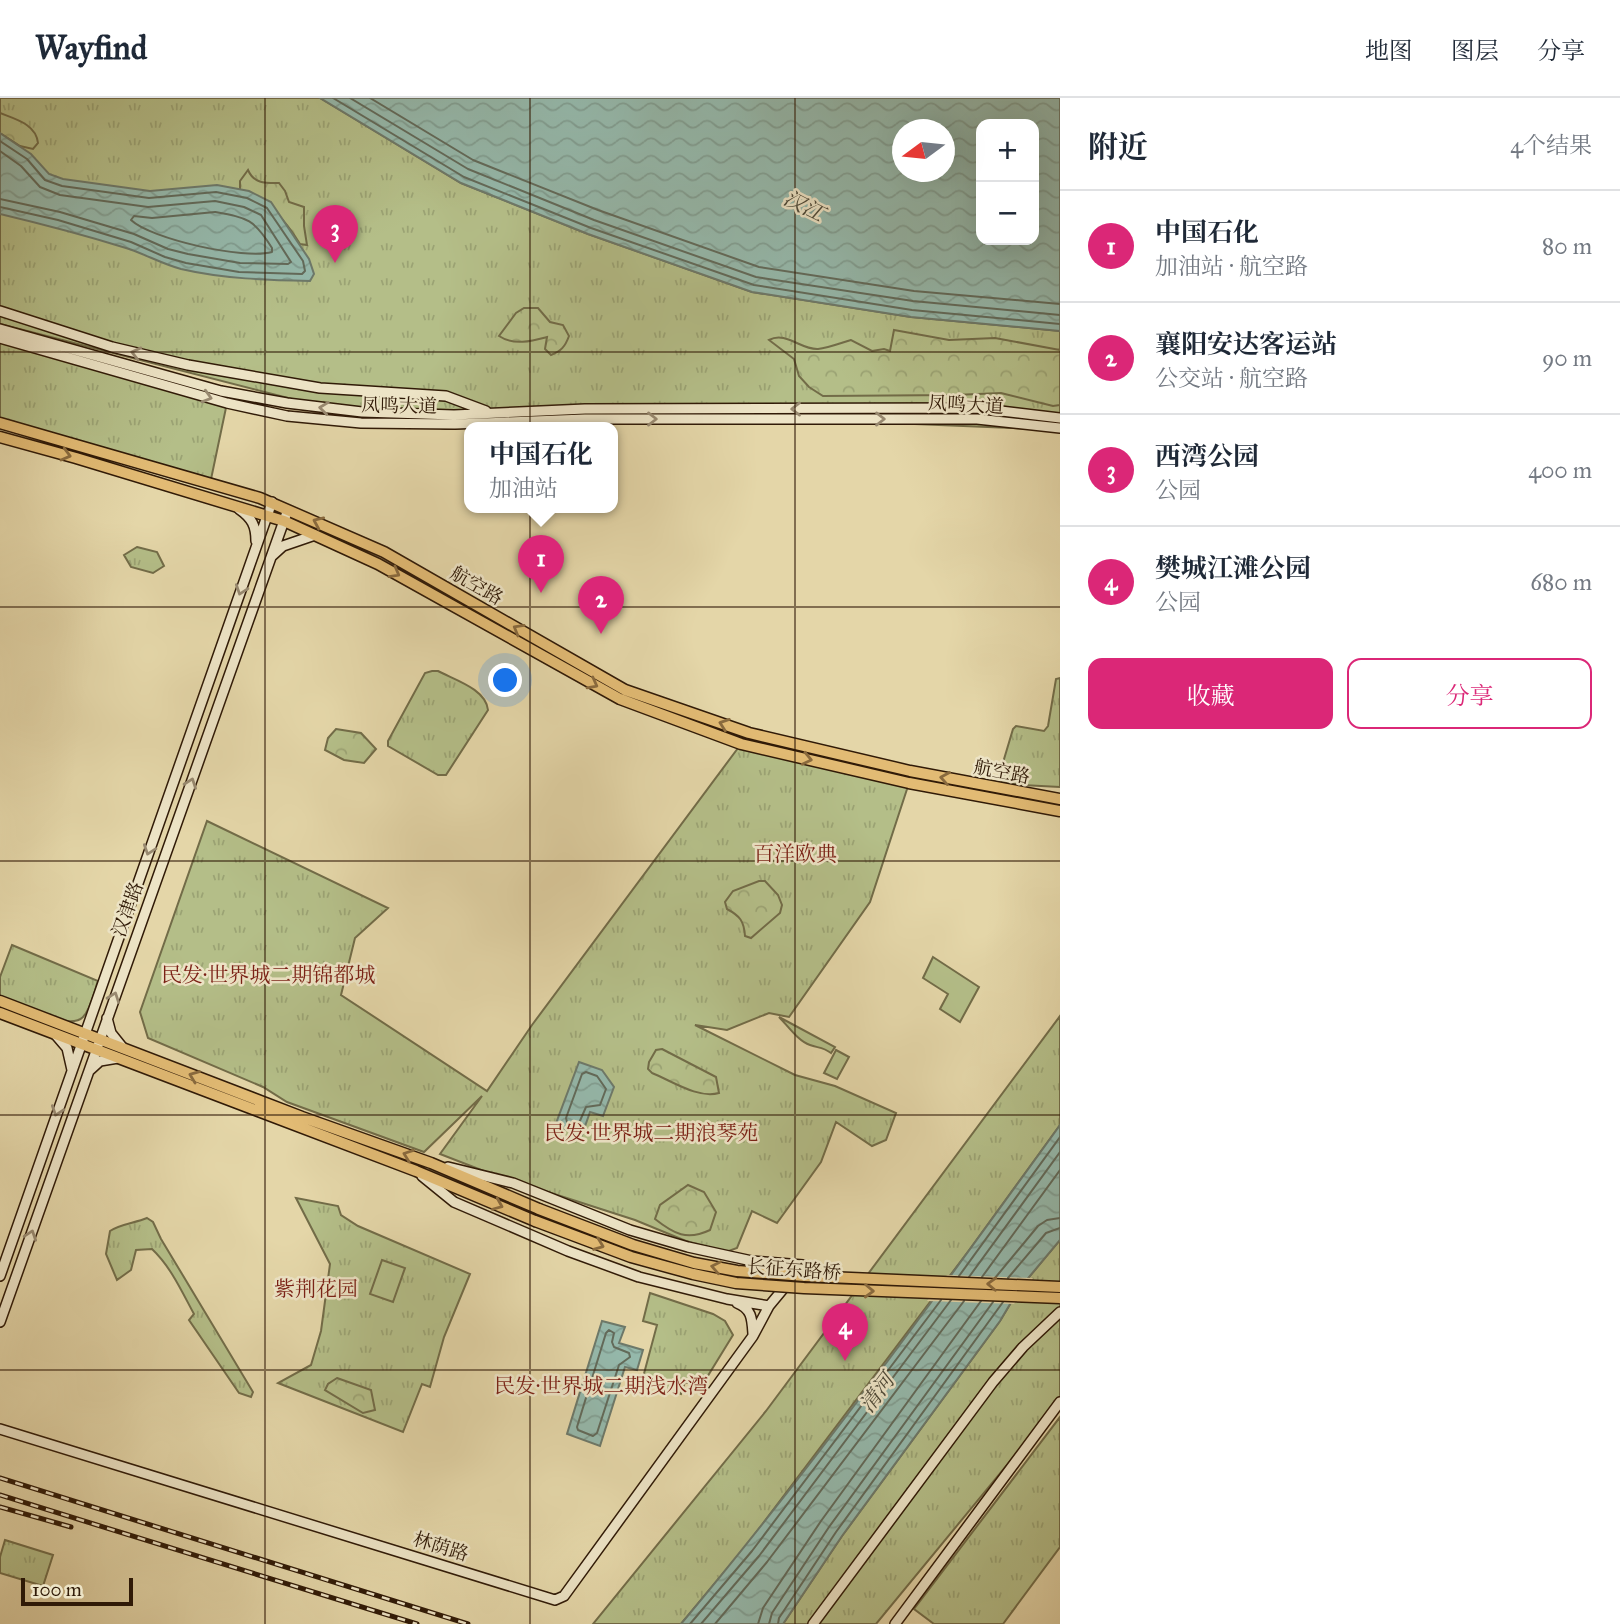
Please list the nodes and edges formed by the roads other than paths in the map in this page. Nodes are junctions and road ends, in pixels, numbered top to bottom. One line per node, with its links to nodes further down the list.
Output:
1 (0, 311): 4 (street, one-way to 1)
2 (0, 329): 4 (street, 凤鸣大道, one-way to 2)
3 (0, 338): 8 (street, 凤鸣大道, one-way to 8)
4 (491, 413): 5 (street, 凤鸣大道, one-way to 4)
5 (1060, 418)
6 (507, 422): 9 (street, 凤鸣大道, one-way to 9)
7 (0, 423): 11 (main road, 航空路)
8 (464, 424)
9 (1060, 428)
10 (0, 437): 12 (main road, 航空路, one-way to 12)
11 (272, 502): 13 (main road, 航空路); 14 (street, 汉津路)
12 (232, 504): 14 (main road, 航空路); 17 (street)
13 (289, 509): 15 (street, 汉津路); 19 (main road, 航空路, one-way to 13)
14 (268, 514): 15 (main road, 航空路); 17 (street, 汉津路)
15 (284, 521): 16 (main road, 航空路); 18 (street, 汉津路)
16 (315, 535): 18 (street); 20 (main road, 航空路, one-way to 20)
17 (256, 548): 23 (street, 汉津路, one-way to 23)
18 (271, 558): 24 (street, 汉津路, one-way to 18)
19 (1060, 799)
20 (1060, 811)
21 (0, 1001): 25 (main road)
22 (0, 1013): 26 (main road)
23 (91, 1015): 25 (street); 27 (street, 汉津路)
24 (107, 1018): 28 (street, 汉津路); 29 (street)
25 (65, 1026): 27 (main road)
26 (55, 1034): 27 (main road); 30 (street)
27 (83, 1039): 28 (main road); 30 (street, 汉津路)
28 (98, 1044): 29 (main road); 31 (street, 汉津路)
29 (120, 1053): 31 (street); 32 (main road, 长征东路桥, one-way to 29); 33 (main road, 长征东路桥)
30 (72, 1070): 34 (street, 汉津路, one-way to 34)
31 (88, 1073): 40 (street, 汉津路, one-way to 31)
32 (431, 1163): 35 (main road, 长征东路桥, one-way to 32, bridge); 38 (street)
33 (416, 1171): 36 (street); 37 (main road, 长征东路桥, one-way to 37, bridge)
34 (0, 1276)
35 (1060, 1286)
36 (727, 1298): 38 (street); 41 (street)
37 (1060, 1298)
38 (769, 1306): 41 (street)
39 (1060, 1312): 44 (street)
40 (0, 1322)
41 (753, 1336): 43 (street, 林荫路)
42 (1060, 1402): 45 (street)
43 (0, 1429)
44 (813, 1624)
45 (895, 1624)

